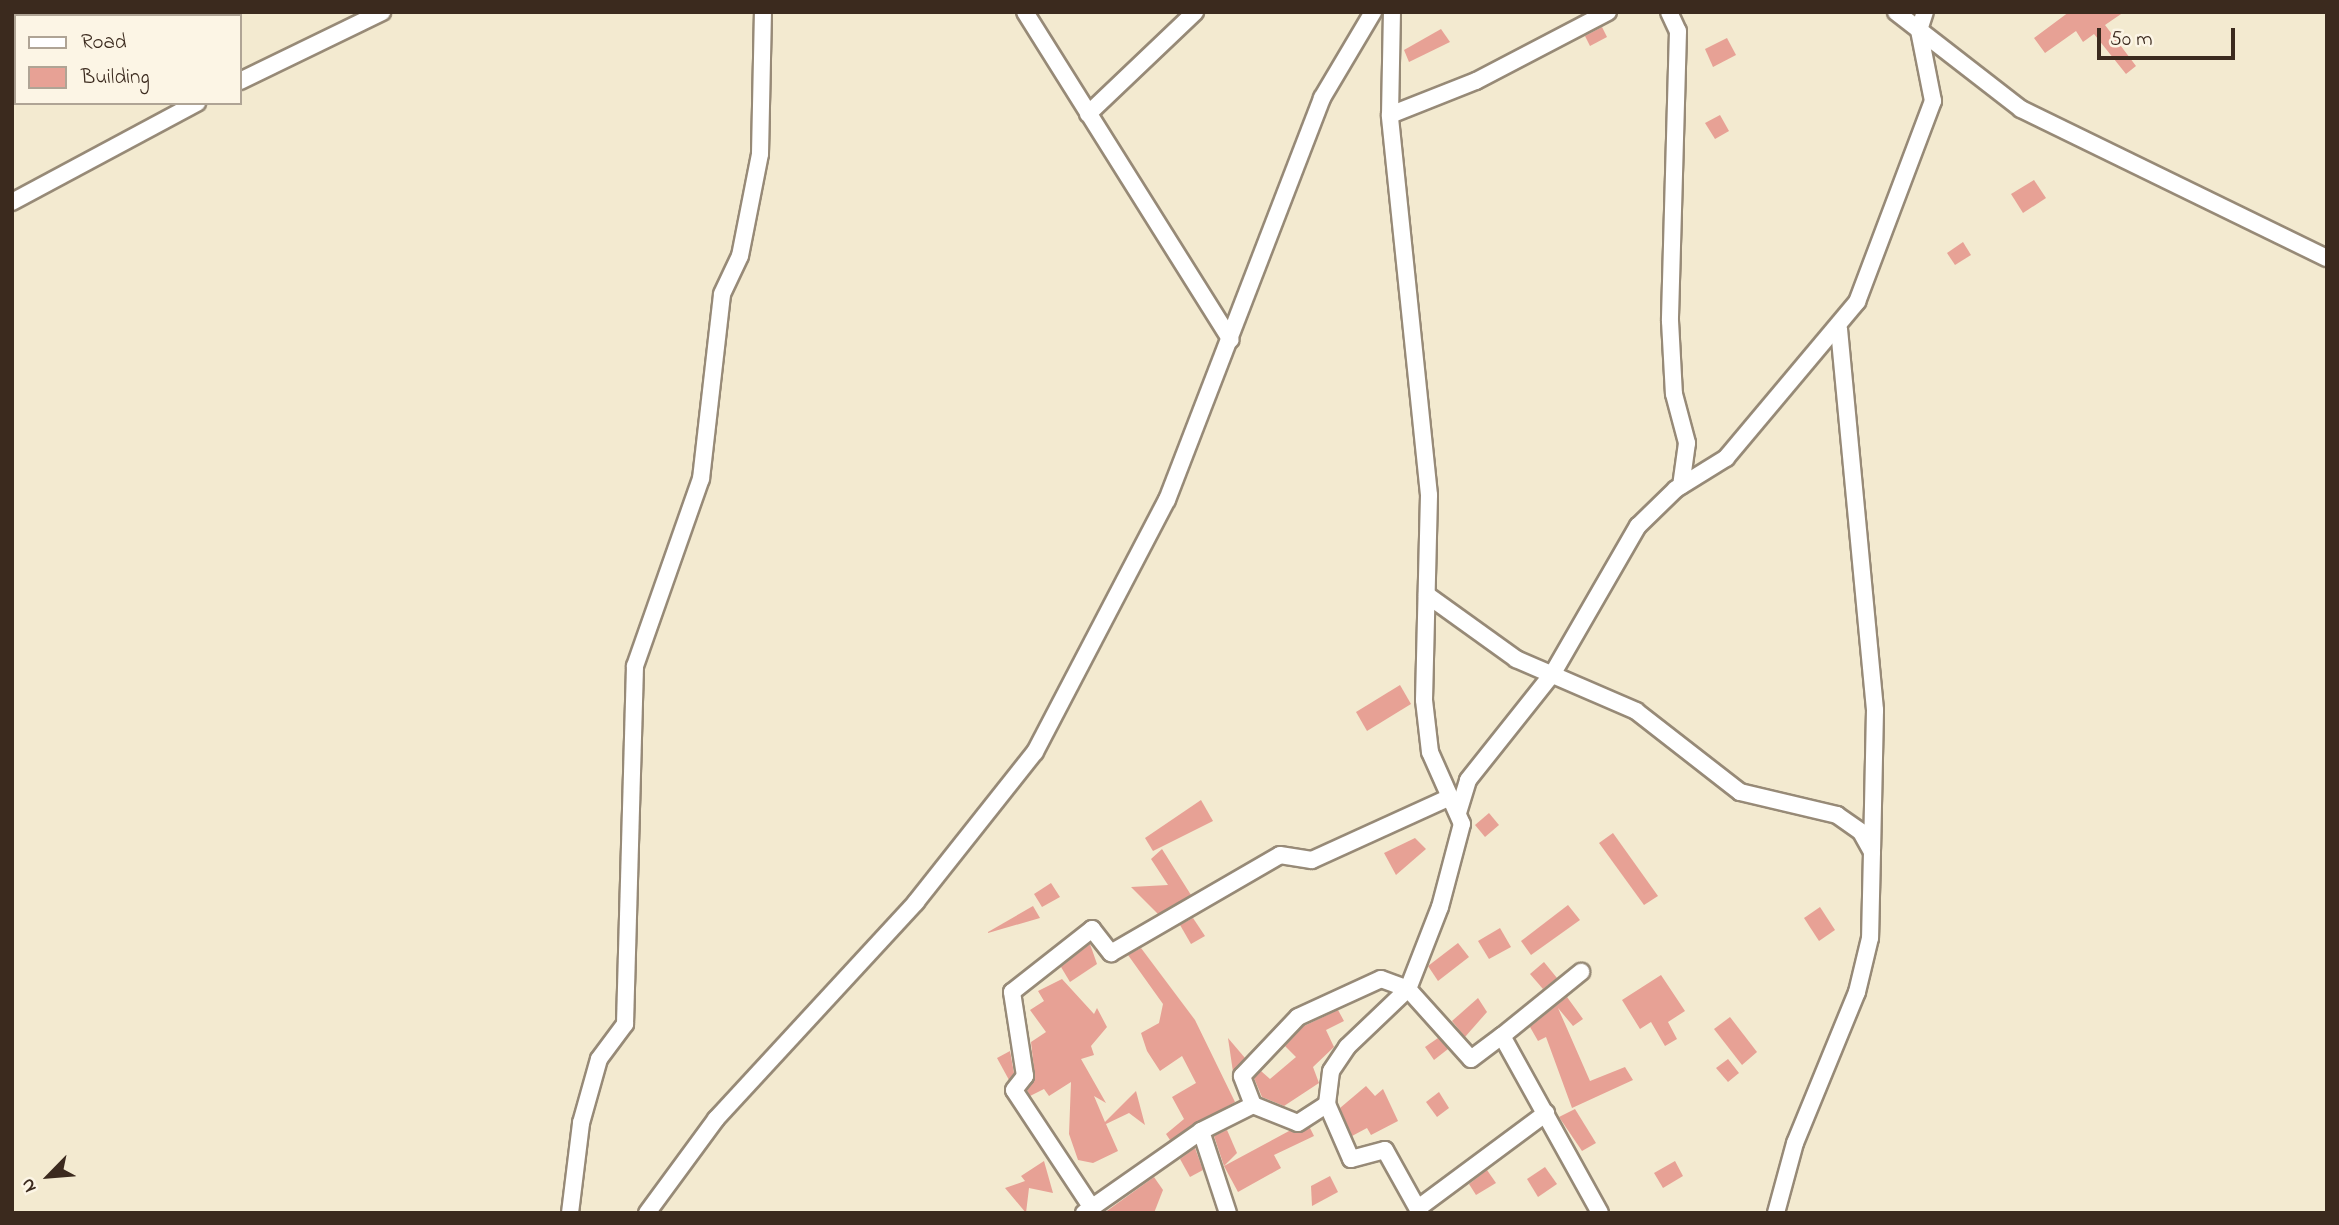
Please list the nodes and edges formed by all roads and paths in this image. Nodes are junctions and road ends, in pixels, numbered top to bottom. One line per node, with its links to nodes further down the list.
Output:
1 (383, 12): 14 (street)
2 (763, 12): 37 (street)
3 (1025, 12): 16 (street)
4 (1195, 12): 16 (street)
5 (1373, 12): 21 (street)
6 (1392, 12): 17 (street)
7 (1573, 12): 13 (street)
8 (1608, 12): 13 (street)
9 (1670, 12): 22 (street)
10 (1896, 12): 12 (street)
11 (1924, 12): 12 (street)
12 (1919, 30): 19 (street); 20 (street)
13 (1561, 34): 17 (street)
14 (242, 79)
15 (193, 105): 18 (street)
16 (1088, 114): 21 (street)
17 (1391, 115): 23 (street)
18 (12, 202)
19 (2327, 258)
20 (1839, 328): 22 (street); 27 (street)
21 (1231, 340): 38 (street)
22 (1681, 486): 24 (street)
23 (1427, 595): 24 (street); 25 (street)
24 (1553, 674): 26 (street); 27 (street)
25 (1446, 799): 26 (street); 36 (street)
26 (1458, 813): 29 (street)
27 (1872, 852): 41 (street)
28 (1581, 972): 30 (street)
29 (1408, 989): 30 (street); 31 (street); 32 (street)
30 (1502, 1036): 33 (street)
31 (1327, 1104): 32 (street); 35 (street)
32 (1253, 1105): 34 (street)
33 (1546, 1113): 35 (street); 40 (street)
34 (1201, 1130): 36 (street); 39 (street)
35 (1421, 1209)
36 (1088, 1210)
37 (570, 1213)
38 (647, 1213)
39 (1228, 1213)
40 (1600, 1213)
41 (1776, 1213)

